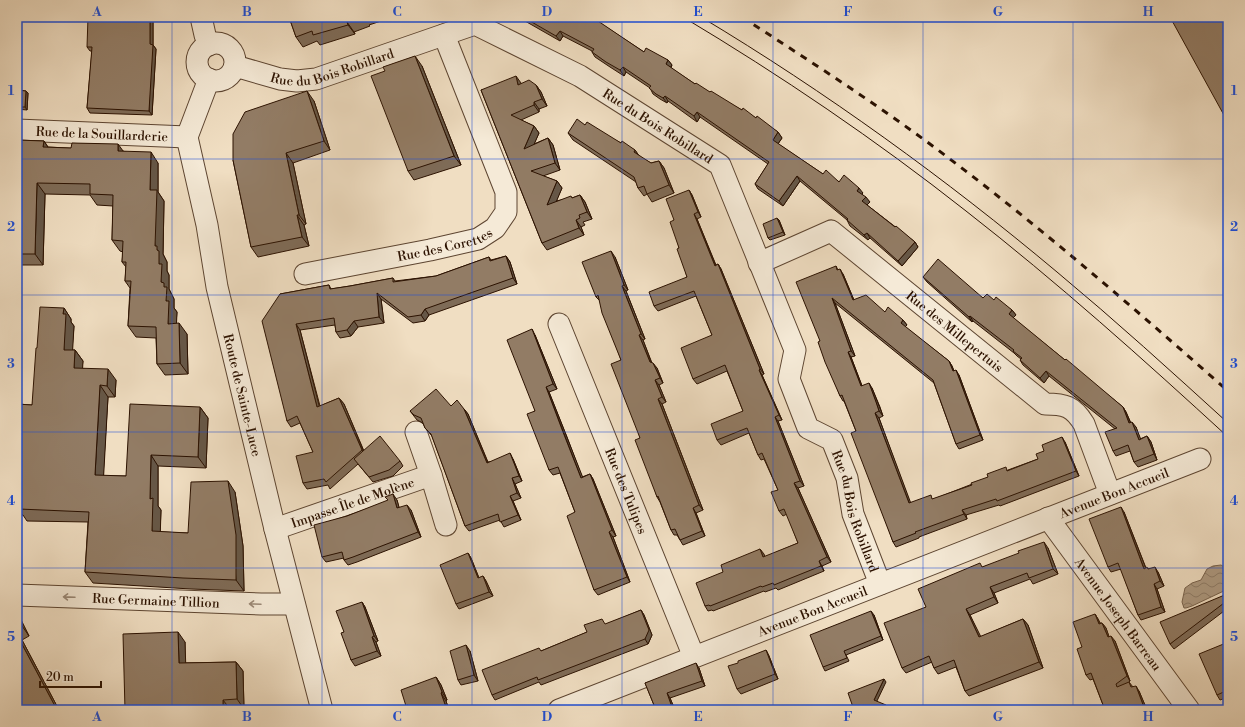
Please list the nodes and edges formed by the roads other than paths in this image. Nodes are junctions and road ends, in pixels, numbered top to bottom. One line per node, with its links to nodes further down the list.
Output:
1 (201, 17): 3 (street)
2 (444, 35): 4 (street, Rue du Bois Robillard); 8 (street, Rue du Bois Robillard); 9 (street, Rue des Corettes)
3 (209, 45): 4 (street); 5 (street)
4 (235, 66): 5 (street)
5 (209, 80): 7 (street)
6 (17, 130): 7 (street, Rue de la Souillarderie)
7 (186, 137): 17 (street, Route de Sainte-Luce)
8 (759, 263): 14 (street, Rue des Millepertuis); 18 (street, Rue du Bois Robillard)
9 (305, 274)
10 (559, 324): 21 (street, Rue des Tulipes)
11 (416, 432): 13 (street, Impasse Île de Molène)
12 (1200, 458): 14 (street, Avenue Bon Accueil)
13 (431, 476): 16 (street, Impasse Île de Molène); 17 (street, Impasse Île de Molène)
14 (1110, 494): 15 (street, Avenue Bon Accueil)
15 (1048, 518): 18 (street, Avenue Bon Accueil); 24 (street, Avenue Joseph Barreau)
16 (446, 525)
17 (275, 529): 20 (street, Route de Sainte-Luce)
18 (880, 584): 21 (street, Avenue Bon Accueil)
19 (17, 595): 20 (street, Rue Germaine Tillion, one-way to 19)
20 (294, 604): 22 (street, Route de Sainte-Luce)
21 (694, 657): 23 (street, Avenue Bon Accueil)
22 (322, 710)
23 (558, 710)
24 (1189, 710)

